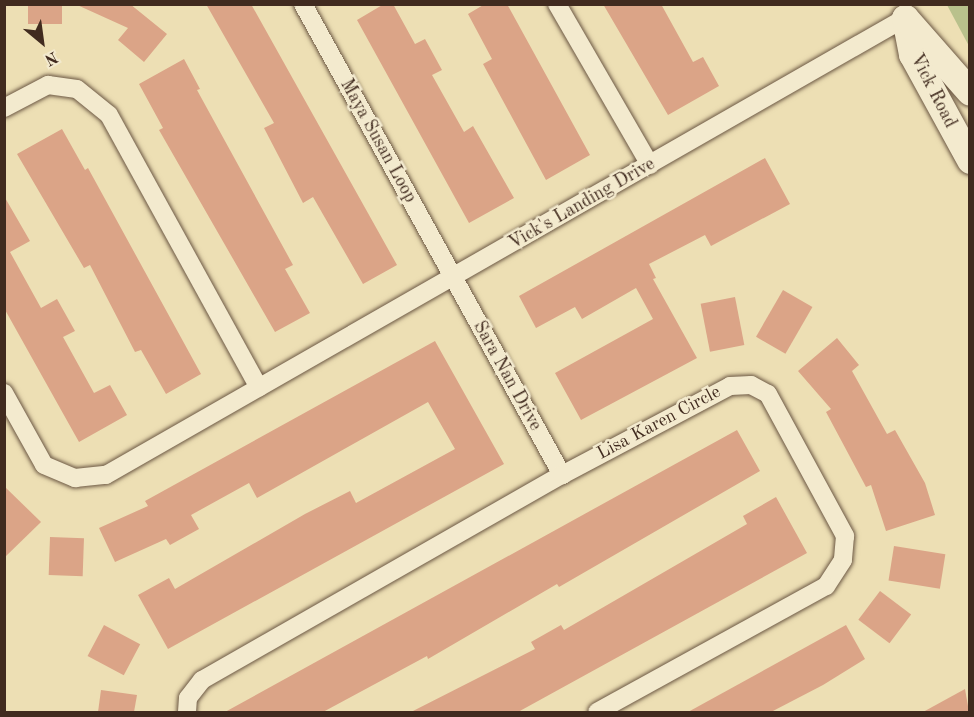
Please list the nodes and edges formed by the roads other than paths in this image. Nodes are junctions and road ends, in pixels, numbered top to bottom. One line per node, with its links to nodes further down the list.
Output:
1 (303, 4): 8 (street, Maya Susan Loop)
2 (557, 4): 7 (street)
3 (900, 11): 4 (street, Vick Road); 6 (street, Vick Road); 7 (street, Vick's Landing Drive)
4 (969, 92)
5 (4, 108): 9 (street)
6 (969, 160)
7 (650, 165): 8 (street, Vick's Landing Drive)
8 (453, 278): 9 (street, Vick's Landing Drive); 11 (street, Sara Nan Drive)
9 (259, 388): 10 (street, Vick's Landing Drive)
10 (4, 393)
11 (562, 475): 12 (street, Lisa Karen Circle); 13 (street, Lisa Karen Circle)
12 (187, 712)
13 (597, 712)

